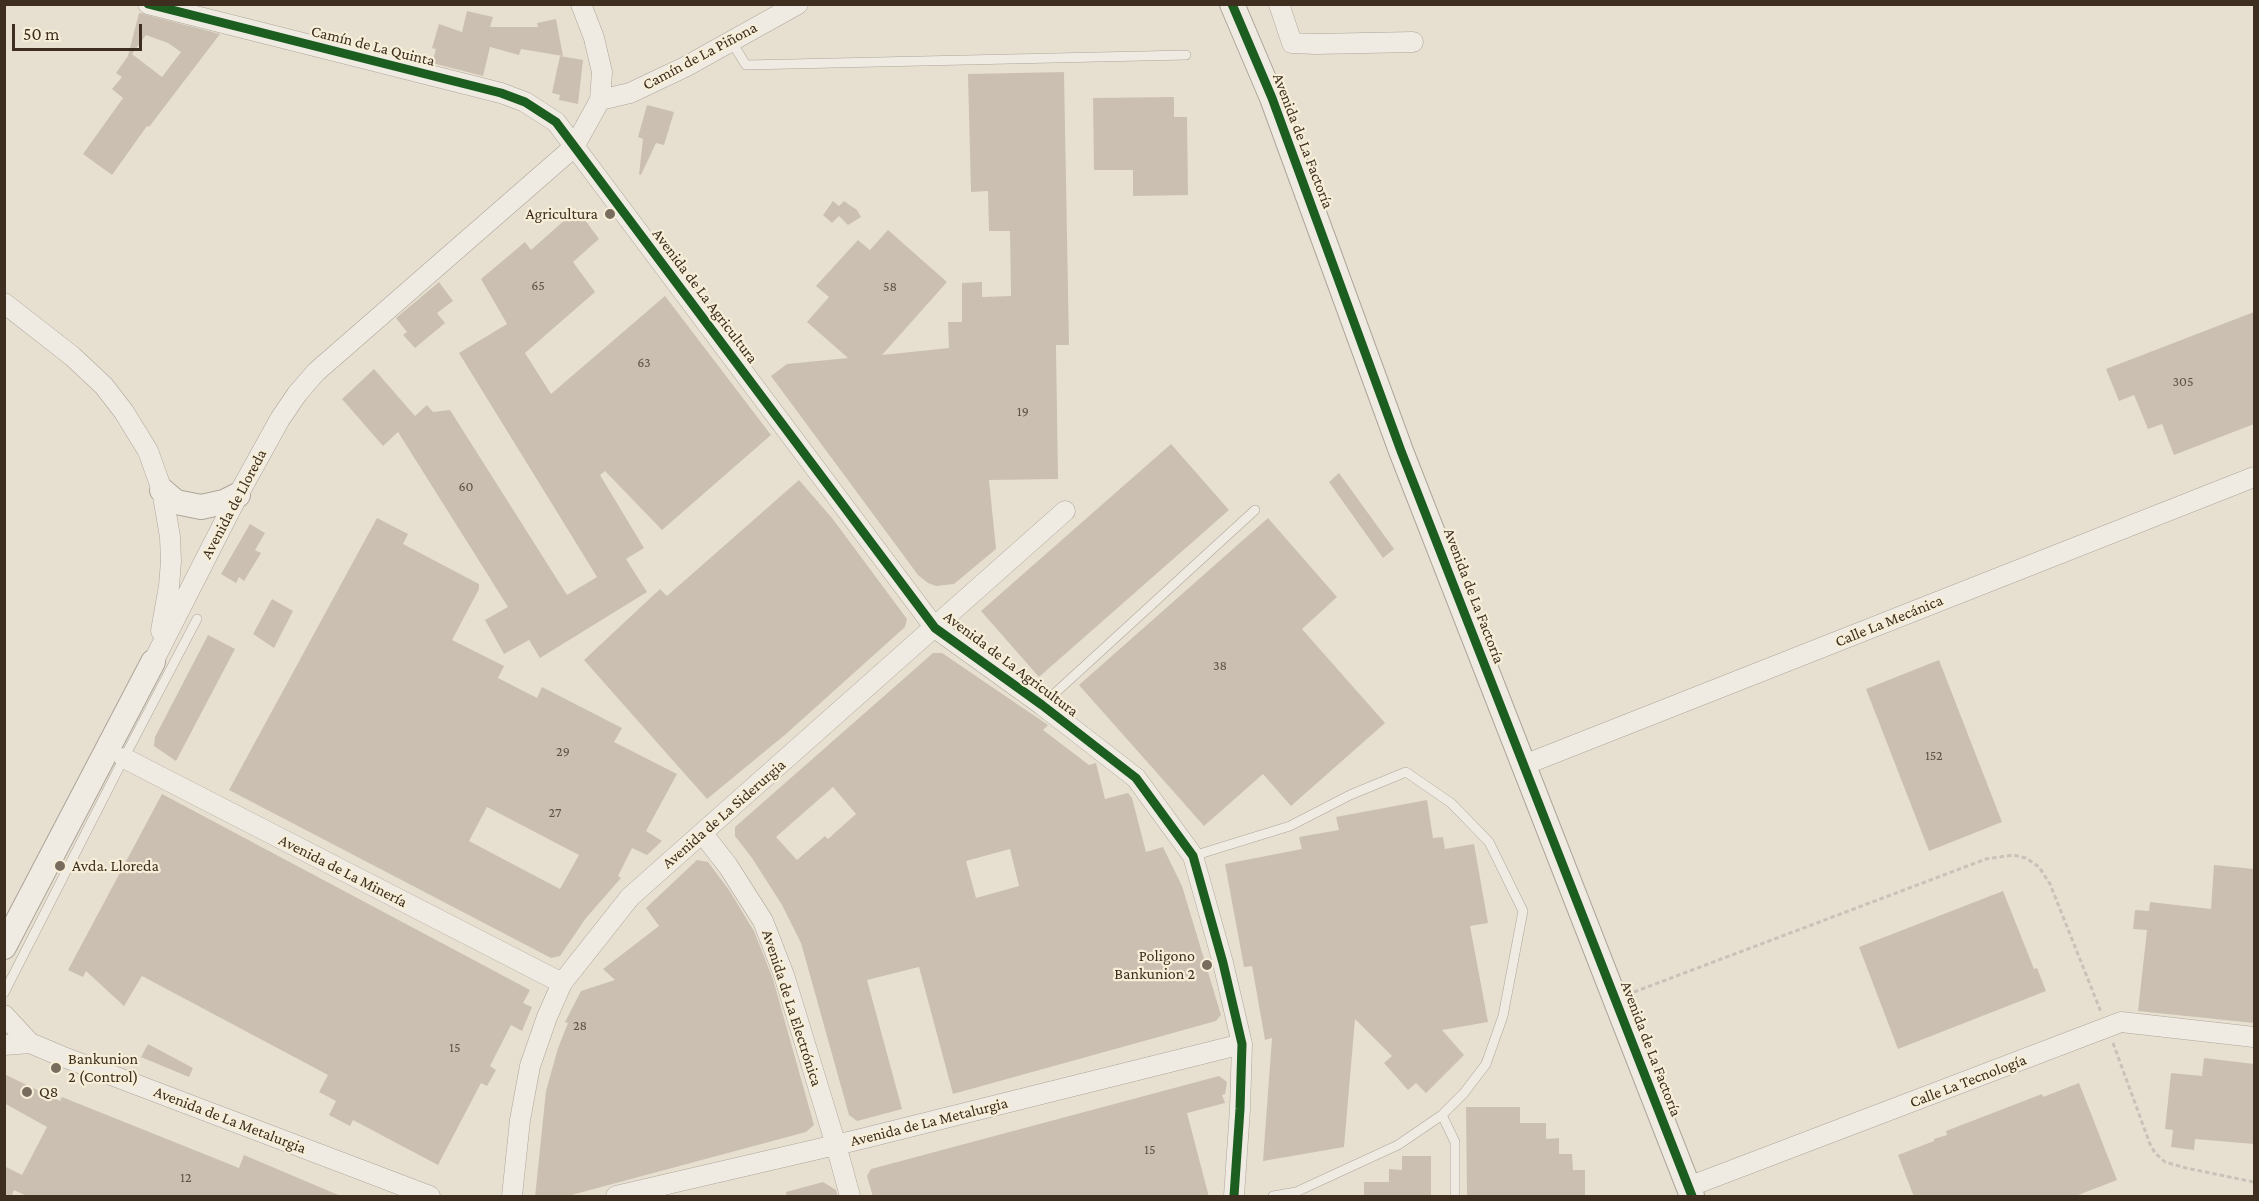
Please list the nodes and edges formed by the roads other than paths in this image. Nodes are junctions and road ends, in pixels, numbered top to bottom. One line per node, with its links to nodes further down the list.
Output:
1 (148, 4): 10 (street, Camín de La Quinta)
2 (581, 4): 9 (street)
3 (798, 4): 6 (street, Camín de La Piñona)
4 (1232, 4): 22 (street, Avenida de La Factoría)
5 (1279, 4): 7 (street)
6 (731, 41): 8 (lane); 9 (street, Camín de La Piñona)
7 (1413, 42)
8 (1186, 55)
9 (600, 100): 10 (street, Avenida de Lloreda)
10 (574, 147): 14 (street, Avenida de Lloreda); 18 (street, Avenida de La Agricultura)
11 (4, 303): 13 (street)
12 (2254, 477): 22 (street, Calle La Mecánica)
13 (162, 490): 14 (street); 19 (street)
14 (238, 495): 19 (street, Avenida de Lloreda)
15 (1255, 510): 20 (lane)
16 (1065, 512): 18 (street, Avenida de La Siderurgia)
17 (197, 619): 21 (lane)
18 (935, 628): 20 (street, Avenida de La Agricultura); 23 (street, Avenida de La Siderurgia)
19 (153, 662): 25 (street, Avenida de Lloreda)
20 (1042, 705): 24 (street, Avenida de La Agricultura)
21 (124, 758): 26 (street, Avenida de La Minería); 27 (lane)
22 (1524, 765): 35 (street, Avenida de La Factoría)
23 (703, 834): 26 (street, Avenida de La Siderurgia); 34 (street, Avenida de La Electrónica)
24 (1192, 856): 31 (street, Avenida de La Agricultura); 33 (lane)
25 (4, 947)
26 (562, 983): 37 (street, Avenida de La Siderurgia)
27 (4, 993)
28 (4, 1015): 30 (street)
29 (2254, 1037): 35 (street, Calle La Tecnología)
30 (30, 1043): 32 (street); 36 (street, Avenida de La Metalurgia)
31 (1242, 1044): 34 (street, Avenida de La Metalurgia); 40 (street, Avenida de La Agricultura)
32 (4, 1045)
33 (1442, 1115): 41 (lane); 42 (lane)
34 (836, 1145): 38 (street, Avenida de La Metalurgia); 39 (street, Avenida de La Electrónica)
35 (1690, 1192)
36 (430, 1197)
37 (512, 1197)
38 (616, 1197)
39 (850, 1197)
40 (1234, 1197)
41 (1273, 1197)
42 (1455, 1197)

